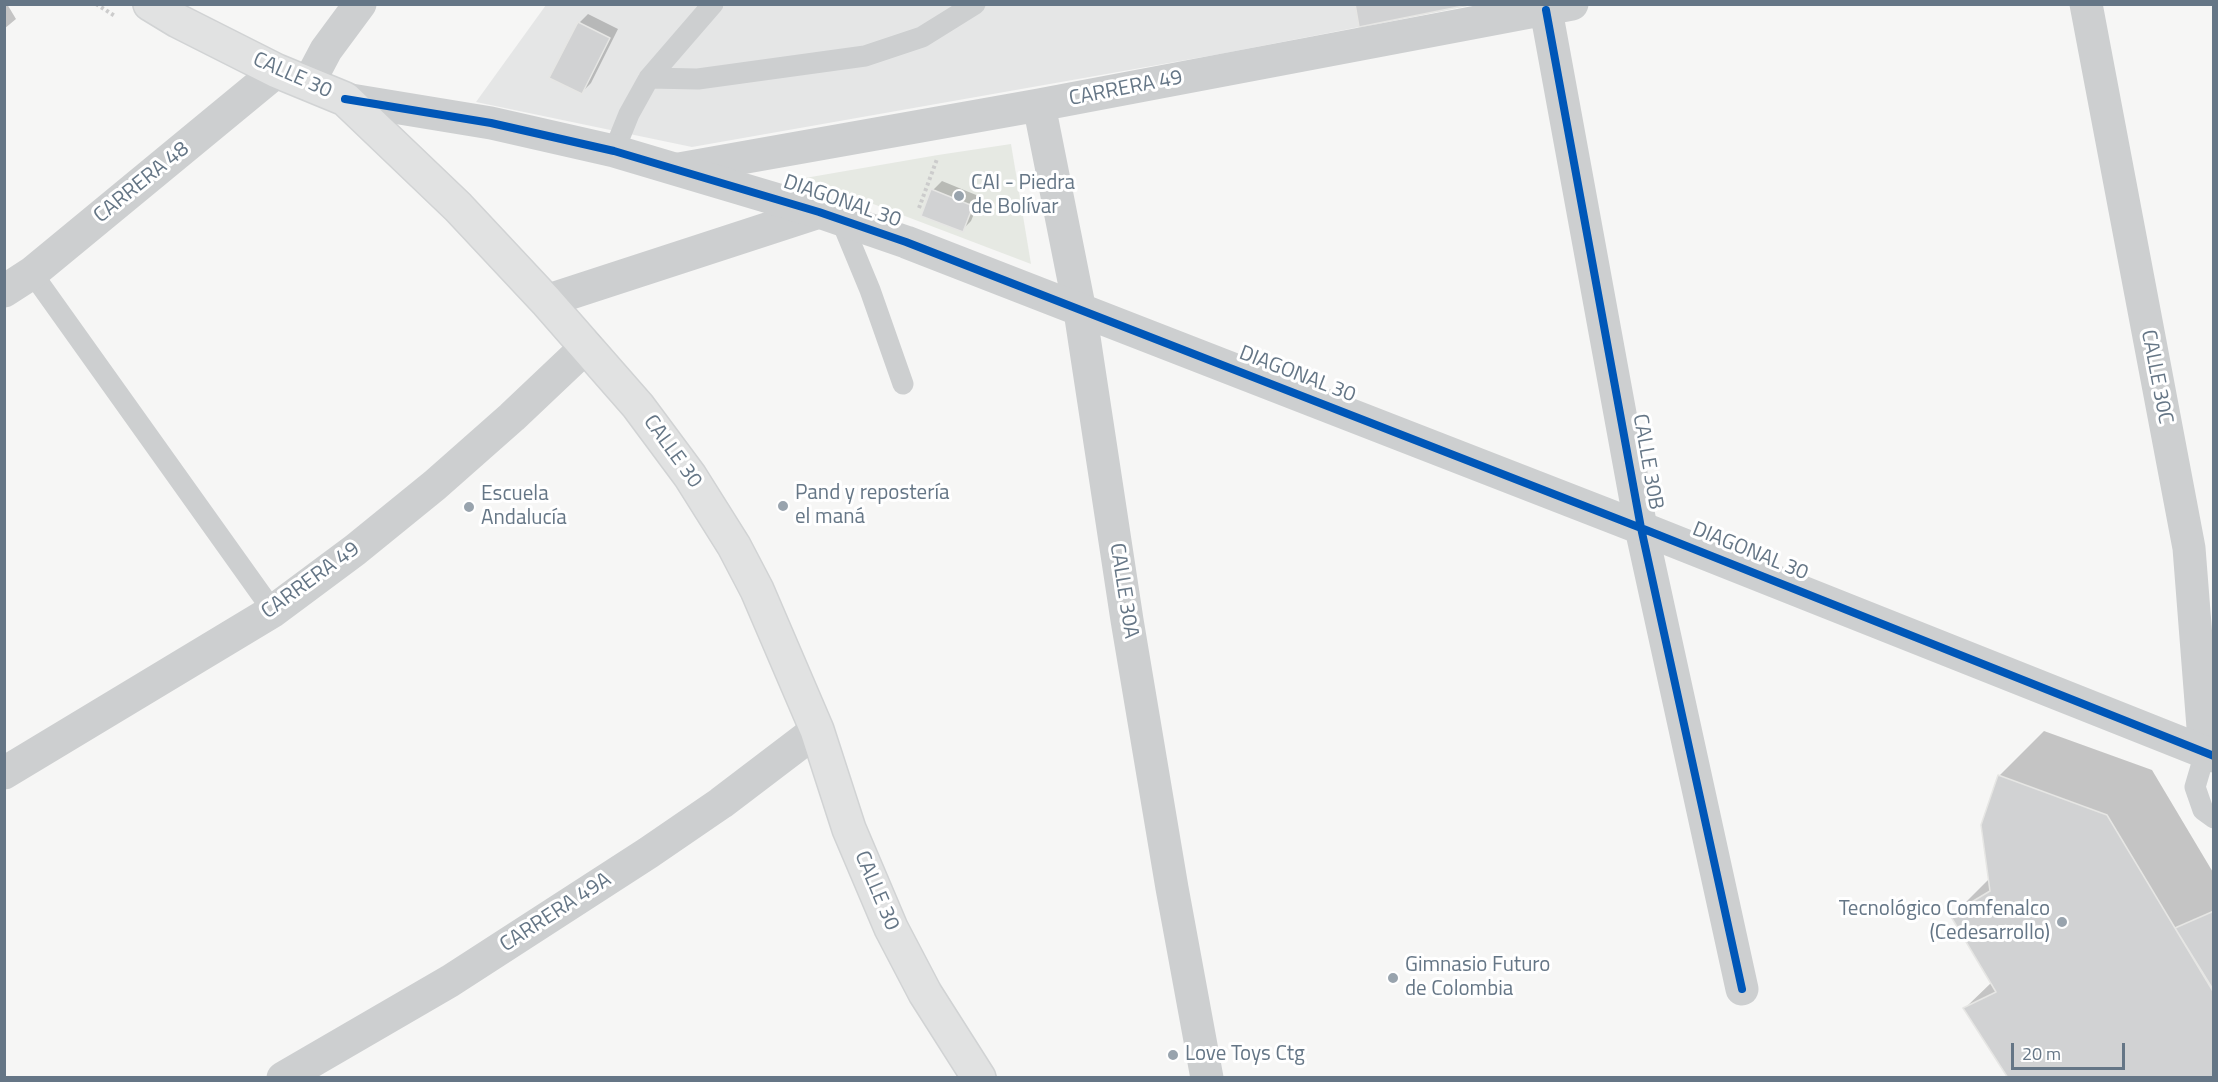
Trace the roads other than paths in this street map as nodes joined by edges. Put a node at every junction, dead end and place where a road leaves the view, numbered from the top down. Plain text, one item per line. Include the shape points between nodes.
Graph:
1 (360, 4) edge
2 (713, 4) edge
3 (975, 4) edge
4 (2086, 4) edge
5 (1554, 6) edge
6 (137, 13) edge
7 (277, 71) junction
8 (649, 78) junction
9 (308, 84) junction
10 (345, 99) junction
11 (1039, 105) junction
12 (614, 151) junction
13 (679, 169) junction
14 (830, 216) junction
15 (32, 273) junction
16 (4, 291) edge
17 (546, 301) junction
18 (1080, 311) junction
19 (586, 346) junction
20 (903, 384) dead end
21 (1641, 528) junction
22 (2201, 545) edge
23 (273, 611) junction
24 (818, 730) junction
25 (2209, 755) edge
26 (4, 773) edge
27 (2214, 818) edge
28 (1742, 989) dead end
29 (283, 1077) edge
30 (977, 1077) edge
31 (1207, 1077) edge

1 - 9 street via 326,50
2 - 8 lane
3 - 8 lane via 922,37 865,56 698,79
4 - 22 street, CALLE 30C
5 - 11 street, CARRERA 49
5 - 21 street, CALLE 30B
6 - 7 main road, CALLE 30 via 178,21
7 - 9 main road, CALLE 30
7 - 15 street, CARRERA 48
8 - 12 lane
9 - 10 main road, CALLE 30
10 - 12 street, DIAGONAL 30 via 491,123
10 - 17 main road, CALLE 30 via 458,207
11 - 13 street, CARRERA 49
11 - 18 street, CALLE 30A
12 - 13 street, DIAGONAL 30
13 - 14 street, DIAGONAL 30
14 - 17 street
14 - 18 street, DIAGONAL 30
14 - 20 lane via 870,290
15 - 16 street, CARRERA 48
15 - 23 lane
17 - 19 main road, CALLE 30
18 - 21 street, DIAGONAL 30
18 - 31 street, CALLE 30A via 1139,690
19 - 23 street, CARRERA 49 via 435,485
19 - 24 main road, CALLE 30 via 638,406 690,476 734,546
21 - 25 street, DIAGONAL 30
21 - 28 street, CALLE 30B
22 - 25 street, CALLE 30C
23 - 26 street, CARRERA 49
24 - 29 street, CARRERA 49A via 638,860 450,981
24 - 30 main road, CALLE 30 via 849,829 891,928 925,993
25 - 27 lane via 2195,787 2203,810

